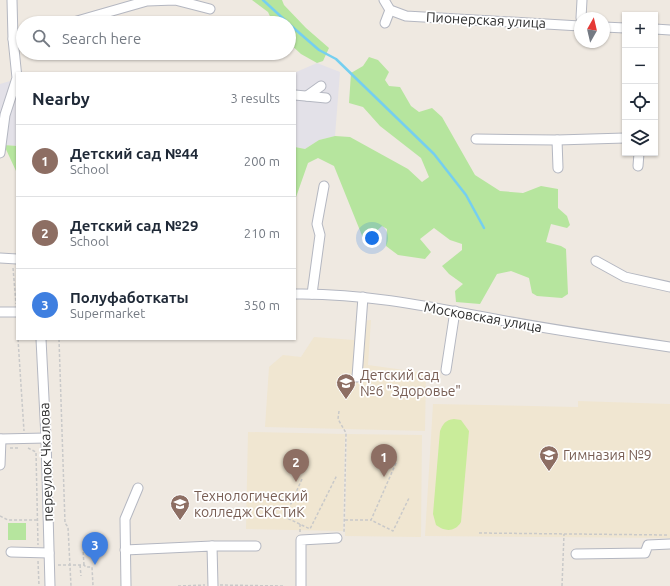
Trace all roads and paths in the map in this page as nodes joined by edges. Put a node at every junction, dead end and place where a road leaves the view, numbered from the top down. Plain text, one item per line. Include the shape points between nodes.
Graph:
1 (12, 0) edge
2 (384, 0) edge
3 (582, 0) edge
4 (210, 9) dead end
5 (391, 11) junction
6 (581, 12) edge
7 (95, 16) edge
8 (385, 23) dead end
9 (574, 26) edge
10 (610, 27) edge
11 (622, 28) edge
12 (658, 29) edge
13 (670, 30) edge
14 (16, 39) edge
15 (13, 40) junction
16 (16, 72) edge
17 (16, 85) edge
18 (321, 86) dead end
19 (296, 95) edge
20 (307, 96) junction
21 (326, 98) dead end
22 (13, 105) edge
23 (3, 115) edge
24 (622, 138) edge
25 (476, 139) dead end
26 (558, 140) junction
27 (0, 154) edge
28 (639, 156) edge
29 (638, 166) dead end
30 (558, 168) dead end
31 (324, 186) dead end
32 (0, 258) edge
33 (596, 261) dead end
34 (15, 263) edge
35 (670, 287) edge
36 (16, 288) edge
37 (296, 294) edge
38 (312, 294) junction
39 (363, 297) junction
40 (455, 311) junction
41 (0, 312) edge
42 (16, 312) edge
43 (18, 340) edge
44 (42, 340) edge
45 (59, 340) edge
46 (670, 347) edge
47 (446, 370) dead end
48 (357, 377) dead end
49 (339, 411) dead end
50 (46, 438) junction
51 (24, 439) junction
52 (1, 442) edge
53 (396, 463) dead end
54 (0, 465) edge
55 (337, 474) dead end
56 (302, 479) dead end
57 (138, 488) dead end
58 (409, 498) dead end
59 (0, 516) edge
60 (37, 520) junction
61 (344, 520) junction
62 (371, 520) junction
63 (479, 533) dead end
64 (564, 534) junction
65 (341, 536) joint
66 (669, 544) edge
67 (212, 546) junction
68 (256, 546) dead end
69 (100, 550) dead end
70 (125, 550) junction
71 (11, 552) dead end
72 (38, 553) junction
73 (49, 553) junction
74 (576, 554) dead end
75 (38, 565) junction
76 (49, 565) junction
77 (70, 565) junction
78 (80, 565) junction
79 (84, 565) junction
80 (81, 576) dead end
81 (38, 586) edge
82 (50, 586) edge
83 (71, 586) edge
84 (93, 586) edge
85 (126, 586) edge
86 (178, 586) edge
87 (213, 586) edge
88 (284, 586) edge
89 (301, 586) edge
90 (562, 586) edge

1 - 15 street
2 - 5 street
3 - 6 street
4 - 7 street via 175,0 148,1
5 - 8 street
5 - 9 street, Пионерская улица via 417,17
10 - 11 street
12 - 13 street
14 - 15 street
15 - 16 street
17 - 22 street
18 - 20 street
19 - 20 street
20 - 21 street
22 - 23 street
23 - 27 street
24 - 26 street
25 - 26 street
26 - 30 street
28 - 29 street
31 - 38 street via 317,224 320,235
32 - 34 street
33 - 35 street via 625,278
34 - 36 path
37 - 38 street, Московская улица
38 - 39 street, Московская улица
39 - 40 street, Московская улица
39 - 48 street
40 - 46 street, Московская улица via 571,333
40 - 47 street
41 - 42 street
43 - 51 path
44 - 50 street, переулок Чкалова
45 - 77 path via 65,523 68,527
49 - 61 path via 338,419 346,433
50 - 51 street
50 - 73 street, переулок Чкалова
51 - 52 street
52 - 54 street
52 - 60 path via 36,452
53 - 62 path
55 - 56 path via 310,529 285,517
57 - 70 street via 125,520
58 - 62 path via 393,531
59 - 60 path via 8,520
60 - 72 path
61 - 62 path
61 - 65 path
63 - 64 path
64 - 66 path via 668,535
64 - 90 path
65 - 89 street via 301,540
66 - 74 street via 648,545 644,553
67 - 68 street
67 - 70 street
67 - 87 street
69 - 79 path via 83,550
70 - 85 street
71 - 72 street
72 - 73 street
72 - 75 path
73 - 76 street, переулок Чкалова
75 - 76 path
75 - 81 path
76 - 77 path
76 - 82 street, переулок Чкалова
77 - 78 path
77 - 83 path
78 - 79 path
78 - 80 path
79 - 84 path via 92,567
86 - 87 path
87 - 88 path

